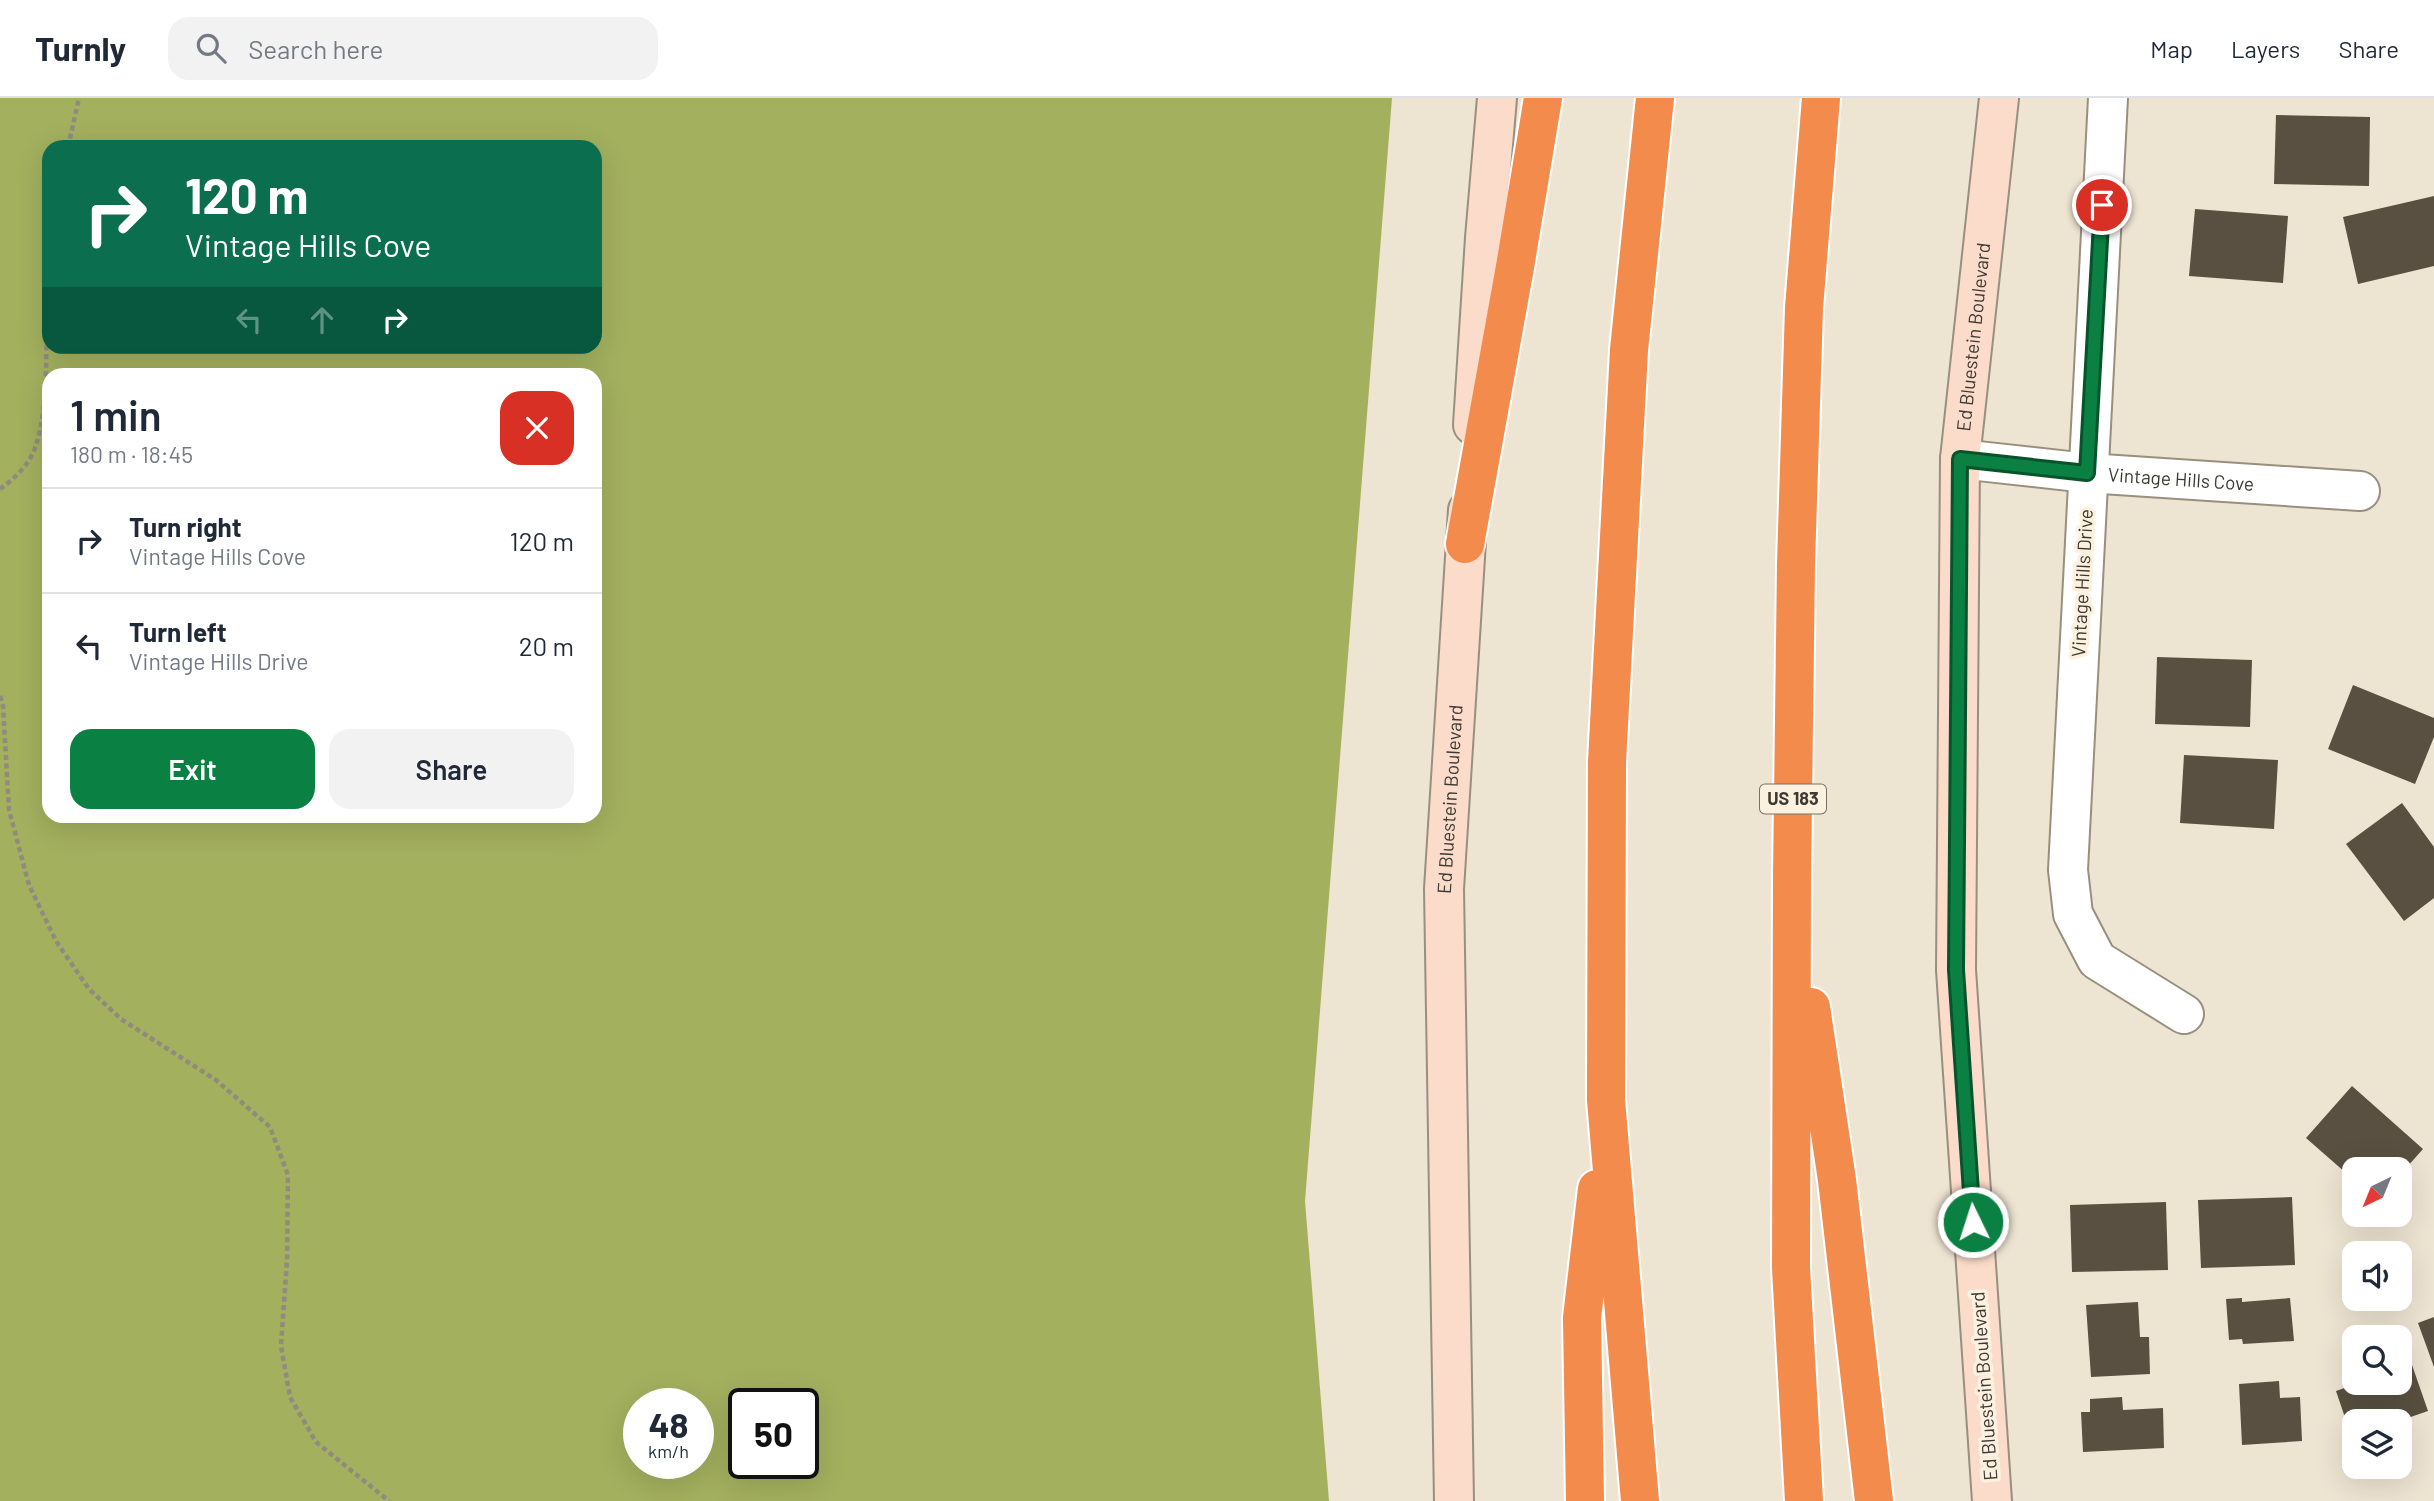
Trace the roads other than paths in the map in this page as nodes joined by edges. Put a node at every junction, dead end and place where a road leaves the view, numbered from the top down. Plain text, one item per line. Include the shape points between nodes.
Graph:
1 (1497, 98) edge
2 (1543, 98) edge
3 (1655, 98) edge
4 (1821, 98) edge
5 (1999, 98) edge
6 (2108, 98) edge
7 (1960, 459) junction
8 (2087, 473) junction
9 (2360, 491) dead end
10 (1465, 544) junction
11 (1792, 878) junction
12 (2184, 1014) dead end
13 (1606, 1100) junction
14 (1454, 1501) edge
15 (1585, 1501) edge
16 (1640, 1501) edge
17 (1804, 1501) edge
18 (1874, 1501) edge
19 (1992, 1501) edge

1 - 10 main road, Ed Bluestein Boulevard
2 - 10 highway
3 - 13 highway via 1629,350 1607,762
4 - 11 highway, US 183 via 1804,308
5 - 7 main road, Ed Bluestein Boulevard
6 - 8 street, Vintage Hills Drive
7 - 8 street, Vintage Hills Cove
7 - 19 main road, Ed Bluestein Boulevard via 1956,970
8 - 9 street, Vintage Hills Cove
8 - 12 street, Vintage Hills Drive via 2068,870 2073,914 2097,960
10 - 14 main road, Ed Bluestein Boulevard via 1444,889
11 - 17 highway, US 183 via 1791,1268
11 - 18 highway via 1837,1180
13 - 15 highway via 1583,1318
13 - 16 highway

